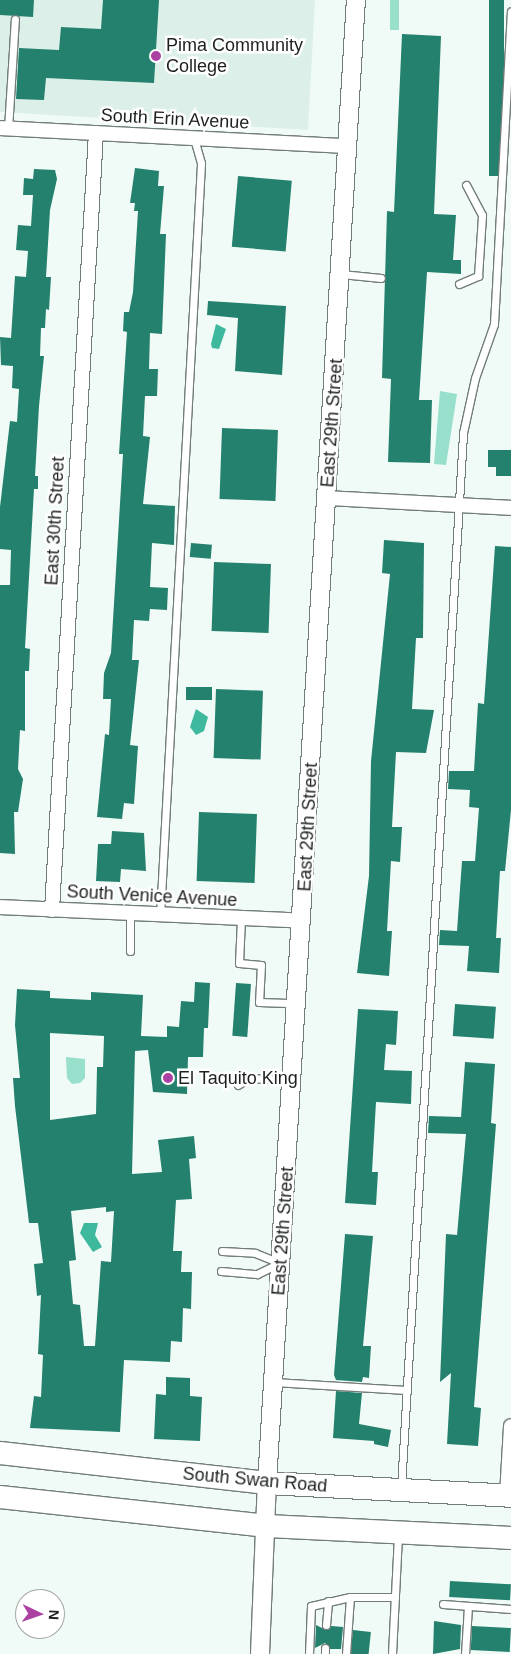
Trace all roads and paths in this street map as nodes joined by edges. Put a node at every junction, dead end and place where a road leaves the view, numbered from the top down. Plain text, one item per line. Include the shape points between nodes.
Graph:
1 (356, 0) edge
2 (511, 11) edge
3 (15, 19) dead end
4 (4, 129) edge
5 (96, 133) junction
6 (194, 138) junction
7 (349, 146) junction
8 (466, 185) dead end
9 (341, 274) junction
10 (381, 278) dead end
11 (459, 284) dead end
12 (327, 498) junction
13 (458, 505) junction
14 (511, 508) edge
15 (0, 907) edge
16 (52, 910) junction
17 (130, 916) junction
18 (160, 917) junction
19 (241, 919) junction
20 (303, 921) junction
21 (130, 951) dead end
22 (297, 1003) junction
23 (293, 1080) junction
24 (238, 1085) dead end
25 (222, 1251) dead end
26 (280, 1263) junction
27 (221, 1271) dead end
28 (273, 1382) junction
29 (407, 1390) junction
30 (511, 1426) edge
31 (0, 1453) edge
32 (267, 1483) junction
33 (401, 1490) junction
34 (509, 1496) edge
35 (0, 1497) edge
36 (267, 1526) junction
37 (398, 1532) junction
38 (511, 1538) edge
39 (350, 1597) junction
40 (395, 1597) junction
41 (328, 1601) junction
42 (443, 1604) dead end
43 (468, 1606) junction
44 (511, 1609) edge
45 (326, 1626) dead end
46 (260, 1654) edge
47 (309, 1654) edge
48 (346, 1654) edge
49 (392, 1654) edge
50 (465, 1654) edge

1 - 7 street, East 29th Street
2 - 13 lane via 494,324 475,378 463,433
3 - 4 lane
4 - 5 street, South Erin Avenue
5 - 6 street, South Erin Avenue
5 - 16 street, East 30th Street
6 - 7 street, South Erin Avenue
6 - 18 lane via 201,163
7 - 9 street, East 29th Street
8 - 11 lane via 482,215 478,276
9 - 10 lane
9 - 12 street, East 29th Street
12 - 13 street
12 - 20 street, East 29th Street
13 - 14 street
13 - 29 lane
15 - 16 street, South Venice Avenue
16 - 17 street, South Venice Avenue
17 - 18 street, South Venice Avenue
17 - 21 lane
18 - 19 street, South Venice Avenue
19 - 20 street, South Venice Avenue
19 - 22 lane via 238,963 261,965 259,1002
20 - 22 street, East 29th Street
22 - 23 street, East 29th Street
23 - 24 lane via 248,1078
23 - 26 street, East 29th Street
25 - 26 lane via 255,1254
26 - 27 lane via 256,1274
26 - 28 street, East 29th Street
28 - 29 lane
28 - 32 street, East 29th Street
29 - 33 lane
30 - 34 street
31 - 32 main road, South Swan Road
32 - 33 main road, South Swan Road
32 - 36 street, East 29th Street
33 - 34 main road, South Swan Road
35 - 36 main road
36 - 37 main road
36 - 46 street, East 29th Street
37 - 38 main road
37 - 40 lane
39 - 40 lane
39 - 41 lane
39 - 48 lane
40 - 49 lane
41 - 45 lane
41 - 47 lane via 311,1606
42 - 43 lane
43 - 44 lane
43 - 50 lane

